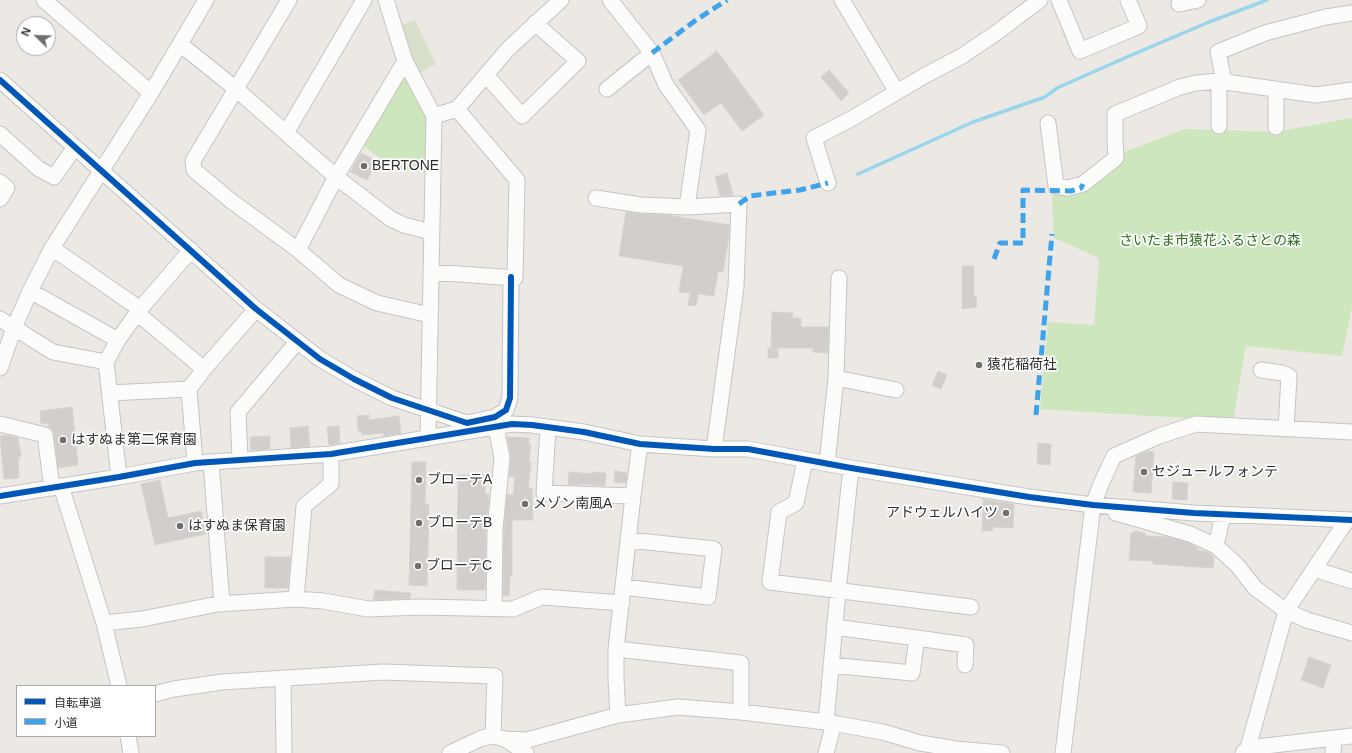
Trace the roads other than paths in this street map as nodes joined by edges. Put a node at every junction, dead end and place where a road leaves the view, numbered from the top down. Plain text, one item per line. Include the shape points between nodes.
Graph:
1 (44, 0) edge
2 (206, 0) edge
3 (289, 0) edge
4 (364, 0) edge
5 (386, 0) edge
6 (561, 0) edge
7 (610, 0) edge
8 (842, 0) edge
9 (1059, 0) edge
10 (1128, 0) edge
11 (1198, 0) edge
12 (1034, 2) edge
13 (1179, 4) dead end
14 (1352, 12) edge
15 (535, 24) junction
16 (180, 44) junction
17 (652, 53) junction
18 (405, 61) junction
19 (486, 75) junction
20 (0, 80) edge
21 (1221, 81) junction
22 (236, 89) junction
23 (608, 89) dead end
24 (1276, 90) junction
25 (1352, 90) edge
26 (897, 92) junction
27 (151, 93) junction
28 (457, 109) junction
29 (434, 116) junction
30 (1048, 123) dead end
31 (1219, 126) dead end
32 (1276, 128) dead end
33 (286, 133) junction
34 (0, 134) edge
35 (75, 147) junction
36 (101, 171) junction
37 (336, 177) junction
38 (0, 182) edge
39 (828, 183) dead end
40 (596, 198) dead end
41 (0, 199) edge
42 (687, 207) junction
43 (432, 232) junction
44 (52, 248) junction
45 (191, 250) junction
46 (298, 250) junction
47 (430, 272) junction
48 (511, 277) junction
49 (839, 278) dead end
50 (30, 291) junction
51 (256, 309) junction
52 (139, 311) junction
53 (430, 315) junction
54 (0, 319) edge
55 (14, 328) junction
56 (118, 340) junction
57 (297, 342) junction
58 (106, 362) junction
59 (0, 368) edge
60 (204, 369) junction
61 (1261, 370) dead end
62 (836, 378) junction
63 (189, 390) junction
64 (896, 390) dead end
65 (110, 393) junction
66 (428, 410) junction
67 (0, 424) edge
68 (496, 427) junction
69 (548, 427) junction
70 (1286, 429) junction
71 (1352, 432) edge
72 (428, 438) junction
73 (640, 444) junction
74 (714, 448) junction
75 (331, 454) junction
76 (240, 459) junction
77 (804, 460) junction
78 (195, 462) junction
79 (212, 462) junction
80 (827, 464) junction
81 (851, 468) junction
82 (119, 477) junction
83 (56, 487) junction
84 (0, 496) edge
85 (633, 496) junction
86 (1093, 505) junction
87 (1223, 514) junction
88 (1349, 520) edge
89 (629, 540) junction
90 (1216, 546) junction
91 (1314, 569) junction
92 (1352, 581) edge
93 (623, 587) junction
94 (838, 591) junction
95 (296, 599) junction
96 (622, 603) junction
97 (222, 604) junction
98 (970, 607) dead end
99 (494, 608) junction
100 (1286, 611) junction
101 (104, 623) junction
102 (834, 627) junction
103 (1352, 633) edge
104 (917, 638) junction
105 (616, 649) junction
106 (831, 665) junction
107 (965, 665) dead end
108 (283, 678) junction
109 (119, 685) edge
110 (156, 694) edge
111 (741, 712) junction
112 (618, 715) junction
113 (830, 723) junction
114 (1352, 736) edge
115 (128, 737) edge
116 (499, 737) junction
117 (1334, 738) junction
118 (1304, 747) edge
119 (1245, 751) edge
120 (131, 753) edge
121 (284, 753) edge
122 (450, 753) edge
123 (526, 753) edge
124 (826, 753) edge
125 (1002, 753) edge
126 (1063, 753) edge
127 (1332, 753) edge

1 - 27 street
2 - 16 street
3 - 22 street
4 - 33 street
5 - 18 street
6 - 15 street
7 - 17 street
8 - 26 street
9 - 10 street via 1080,51 1139,26
11 - 13 street
12 - 26 street via 962,56
14 - 21 street via 1265,33 1218,52
15 - 19 street via 508,49
15 - 19 street via 578,61 522,116
16 - 22 street
16 - 27 street
17 - 23 street
17 - 42 street via 666,85 698,130
18 - 29 street
18 - 37 street
19 - 28 street
20 - 35 street
21 - 24 street
21 - 30 street via 1196,82 1115,114 1116,158 1083,184 1068,188 1056,186
21 - 31 street
22 - 33 street
22 - 46 street via 192,161 194,170
24 - 25 street via 1316,95
24 - 32 street
26 - 39 street via 814,138
27 - 36 street
28 - 29 street
28 - 48 street via 517,180 515,278
29 - 43 street
33 - 37 street
34 - 35 street via 39,169 54,177
35 - 36 street
36 - 44 street
36 - 45 street
37 - 43 street via 391,219
37 - 46 street
38 - 41 street via 7,188
40 - 42 street via 641,205
42 - 74 street via 739,204 736,287
43 - 47 street
44 - 50 street
44 - 52 street
45 - 51 street
45 - 52 street
46 - 53 street via 346,288 377,303
47 - 48 street
47 - 53 street
48 - 66 street via 510,398 506,410 495,417 467,423
49 - 62 street
50 - 55 street
50 - 56 street
51 - 57 street
51 - 60 street
52 - 56 street
52 - 60 street
53 - 66 street
54 - 55 street
55 - 58 street via 53,352
55 - 59 street
56 - 58 street
57 - 66 street via 354,379 392,398
57 - 76 street via 238,412
58 - 65 street
60 - 63 street
61 - 70 street via 1289,376
62 - 64 street
62 - 80 street
63 - 65 street
63 - 78 street
65 - 82 street
66 - 72 street
67 - 83 street via 45,435
68 - 69 street via 512,424
68 - 72 street
68 - 99 street via 502,458 495,529
69 - 73 street
69 - 85 street via 544,493
70 - 71 street
70 - 86 street via 1196,424 1152,439 1114,456
72 - 75 street
73 - 74 street
73 - 85 street
74 - 77 street via 748,449
75 - 76 street
75 - 95 street via 331,484 304,506
76 - 79 street
77 - 80 street
77 - 94 street via 796,503 779,512 770,582
78 - 79 street
78 - 82 street
79 - 97 street
80 - 81 street
81 - 86 street
81 - 94 street
82 - 83 street
83 - 84 street
83 - 101 street
85 - 89 street
86 - 87 street
86 - 90 street via 1190,534
86 - 126 street
87 - 88 street
87 - 90 street
88 - 91 street
89 - 93 street
89 - 93 street via 714,549 708,597
90 - 100 street via 1237,565 1255,588
91 - 92 street
91 - 100 street
93 - 96 street
94 - 98 street
94 - 102 street
95 - 97 street
95 - 99 street via 368,609 420,606
96 - 99 street via 542,597 513,609
96 - 105 street
97 - 101 street via 142,619
100 - 103 street
100 - 119 street
101 - 109 street
102 - 104 street
102 - 106 street
104 - 106 street via 912,673
104 - 107 street via 966,645
105 - 111 street via 741,663
105 - 112 street
106 - 113 street
108 - 110 street via 222,682
108 - 116 street via 383,672 495,676
108 - 121 street
111 - 112 street via 678,707
111 - 113 street
112 - 116 street via 527,740
113 - 124 street
113 - 125 street via 883,732 920,743
114 - 117 street
115 - 120 street
116 - 122 street via 482,738
116 - 123 street
117 - 118 street
117 - 127 street
118 - 119 street

